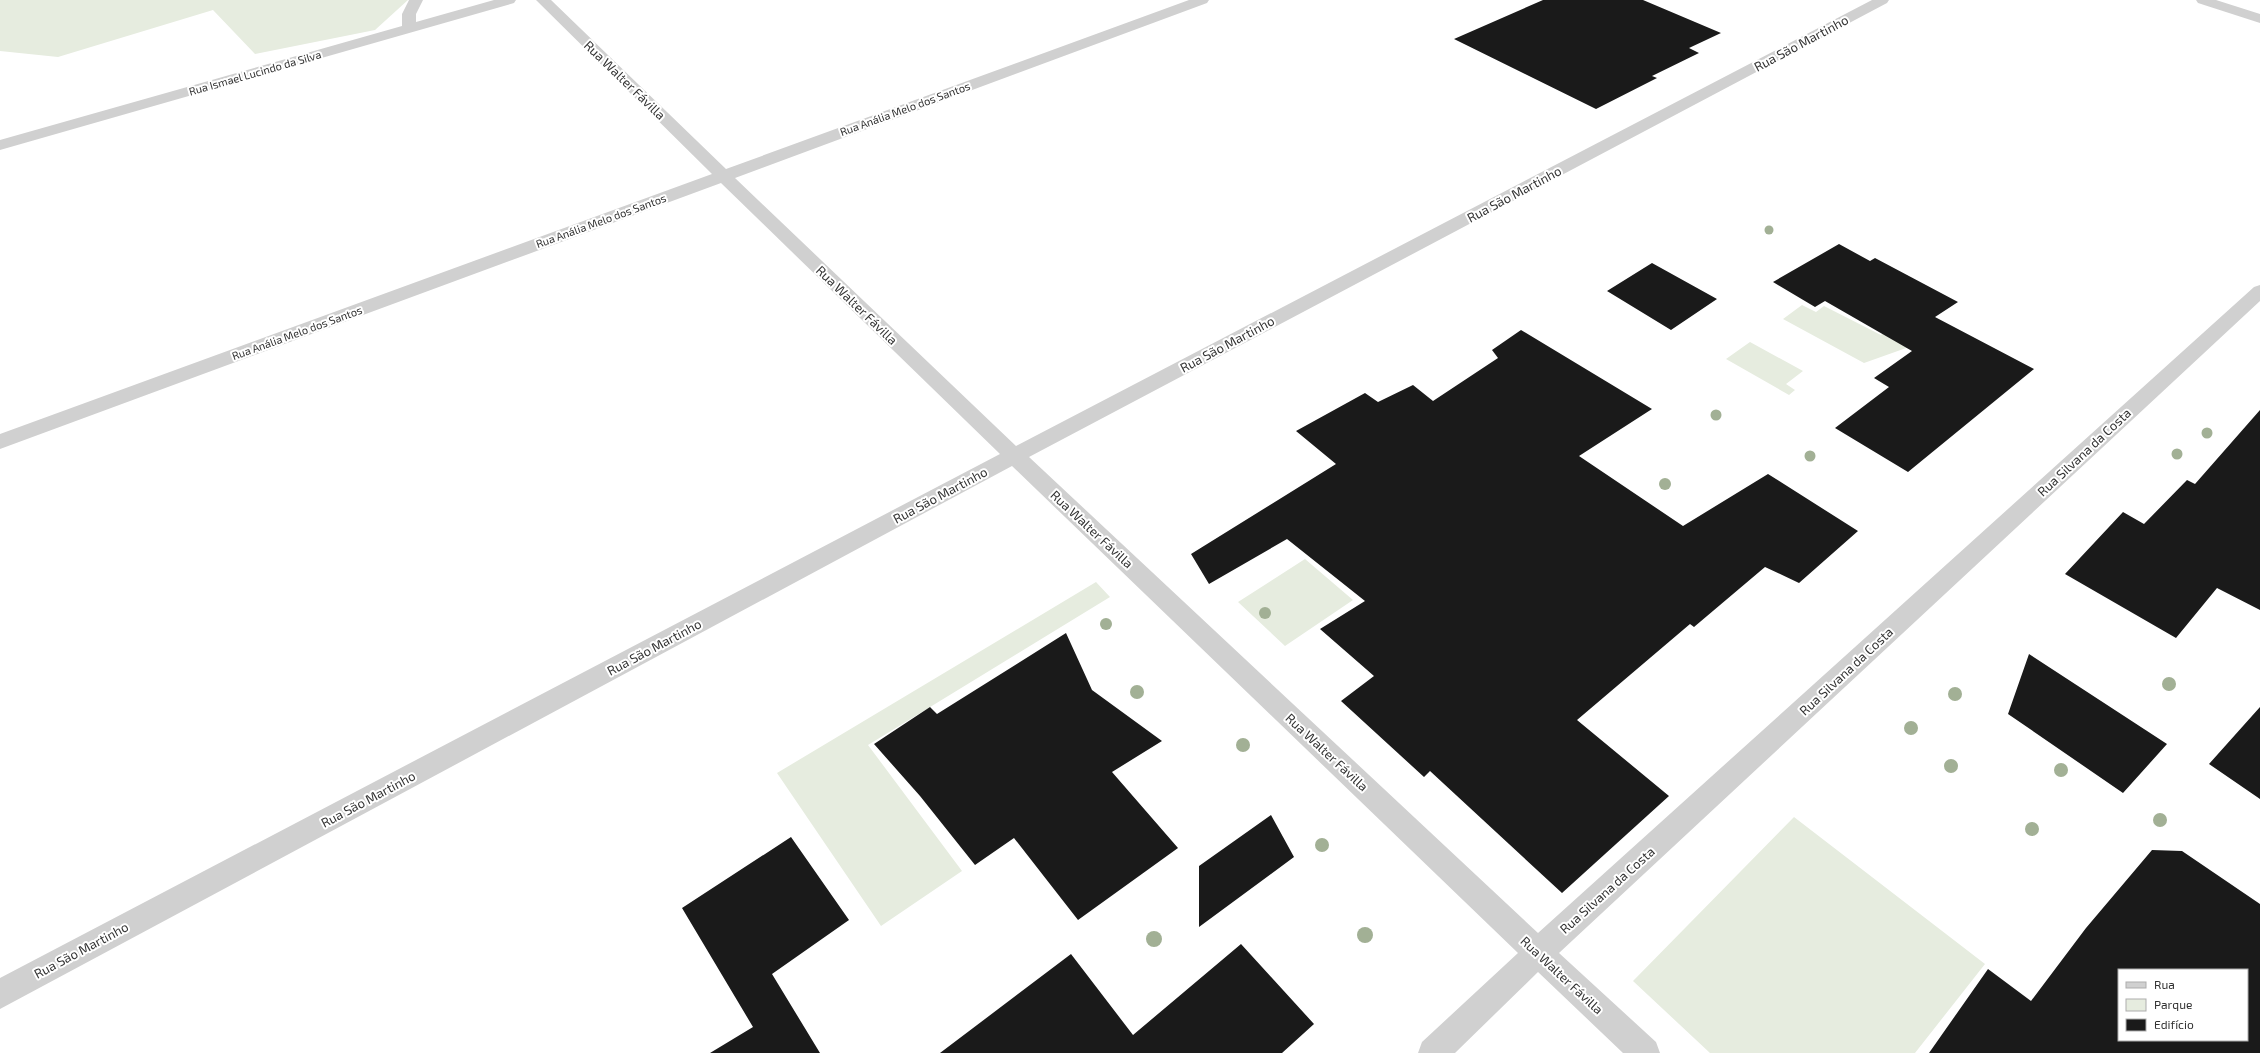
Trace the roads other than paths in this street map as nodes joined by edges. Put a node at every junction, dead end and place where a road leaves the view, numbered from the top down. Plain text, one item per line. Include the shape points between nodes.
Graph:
1 (416, 0) edge
2 (509, 0) edge
3 (543, 0) edge
4 (1202, 0) edge
5 (1882, 0) edge
6 (2203, 0) edge
7 (2260, 19) edge
8 (409, 29) junction
9 (0, 145) edge
10 (723, 176) junction
11 (2260, 292) edge
12 (0, 442) edge
13 (1014, 456) junction
14 (1538, 953) junction
15 (0, 994) edge
16 (1433, 1053) edge
17 (1645, 1053) edge

1 - 8 street via 409,14
2 - 8 street, Rua Ismael Lucindo da Silva
3 - 10 street, Rua Walter Fávilla
4 - 10 street, Rua Anália Melo dos Santos
5 - 13 street, Rua São Martinho
6 - 7 street
8 - 9 street, Rua Ismael Lucindo da Silva
10 - 12 street, Rua Anália Melo dos Santos
10 - 13 street, Rua Walter Fávilla
11 - 14 street, Rua Silvana da Costa
13 - 14 street, Rua Walter Fávilla
13 - 15 street, Rua São Martinho
14 - 16 street, Rua Silvana da Costa
14 - 17 street, Rua Walter Fávilla

